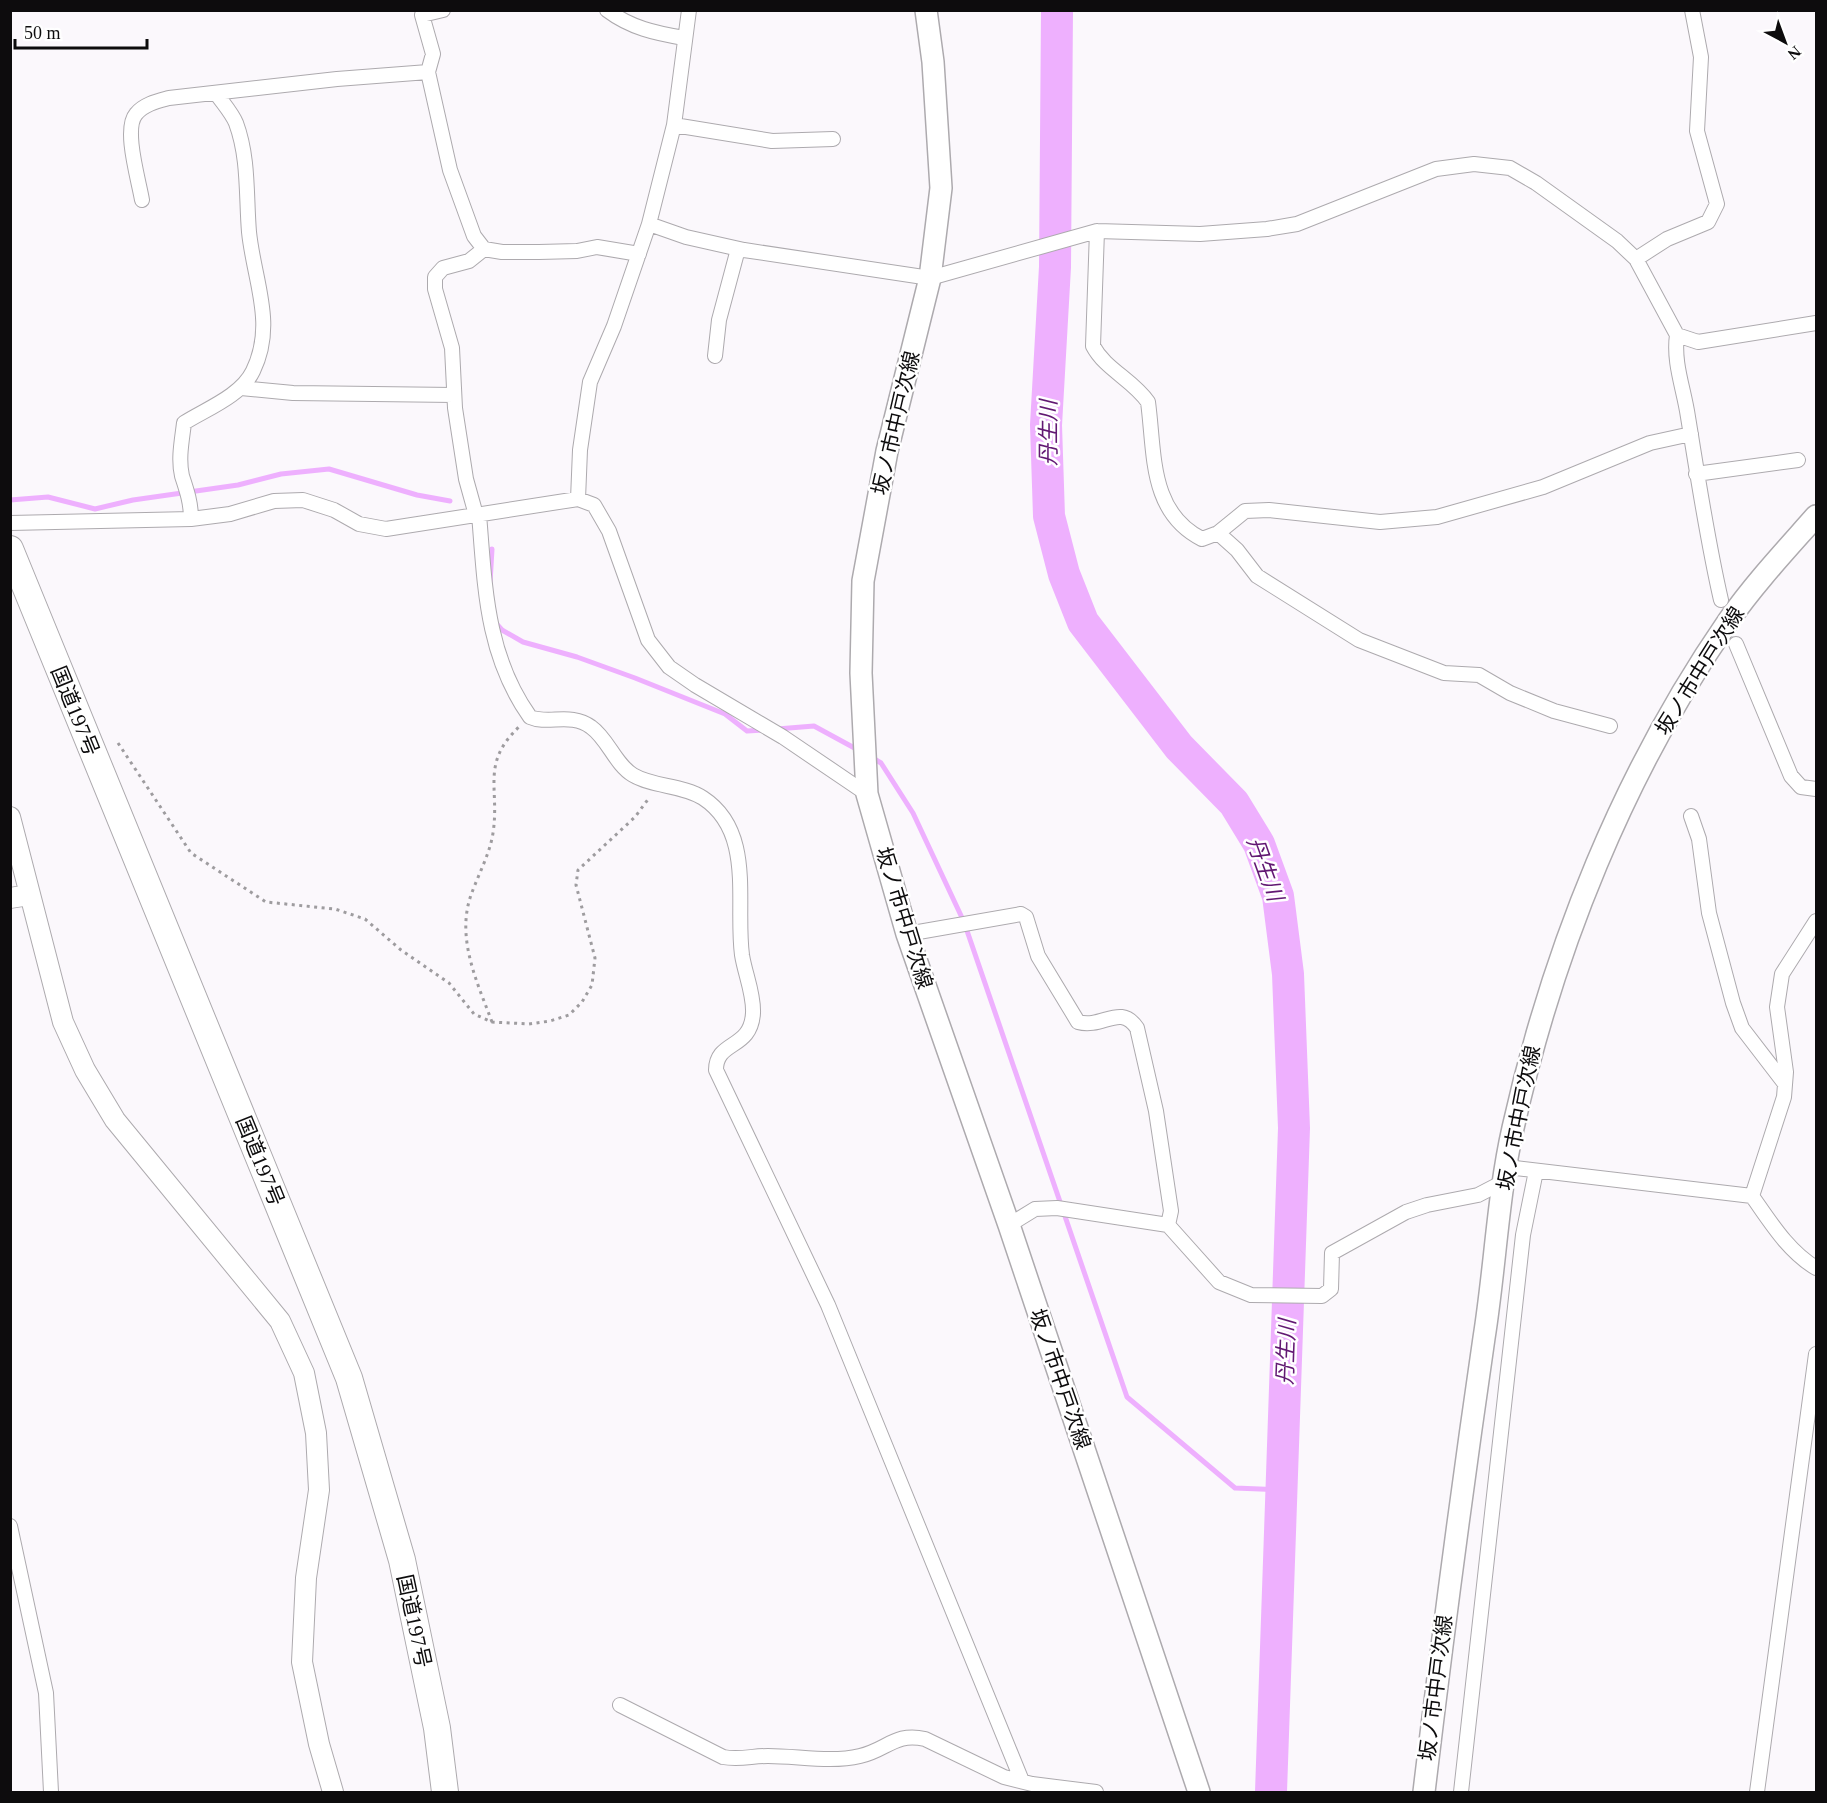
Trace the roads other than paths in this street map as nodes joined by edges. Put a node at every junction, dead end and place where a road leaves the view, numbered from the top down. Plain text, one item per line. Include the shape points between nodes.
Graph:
1 (442, 10) edge
2 (607, 10) edge
3 (689, 10) edge
4 (926, 10) edge
5 (1692, 10) edge
6 (684, 38) junction
7 (428, 72) junction
8 (216, 93) junction
9 (674, 125) junction
10 (833, 139) dead end
11 (142, 200) dead end
12 (649, 224) junction
13 (1094, 232) junction
14 (484, 249) junction
15 (738, 249) junction
16 (639, 254) junction
17 (1636, 259) junction
18 (930, 278) junction
19 (1816, 323) edge
20 (1677, 335) junction
21 (715, 356) dead end
22 (241, 388) junction
23 (454, 395) junction
24 (1691, 434) junction
25 (1798, 460) dead end
26 (1696, 474) junction
27 (578, 499) junction
28 (477, 514) junction
29 (191, 515) junction
30 (1816, 516) edge
31 (10, 523) edge
32 (1218, 533) junction
33 (10, 549) edge
34 (1721, 600) dead end
35 (1736, 644) dead end
36 (1610, 726) dead end
37 (1816, 789) edge
38 (867, 794) junction
39 (1690, 816) dead end
40 (10, 818) edge
41 (20, 897) edge
42 (1816, 921) edge
43 (907, 934) junction
44 (1785, 1084) junction
45 (1536, 1171) junction
46 (1506, 1174) junction
47 (1752, 1196) junction
48 (1009, 1225) junction
49 (1168, 1226) junction
50 (1816, 1268) edge
51 (1816, 1354) edge
52 (10, 1526) edge
53 (620, 1705) dead end
54 (1022, 1781) junction
55 (51, 1792) edge
56 (333, 1792) edge
57 (445, 1792) edge
58 (1096, 1792) edge
59 (1199, 1792) edge
60 (1424, 1792) edge
61 (1461, 1792) edge
62 (1757, 1792) edge

1 - 7 street via 422,15 433,54
2 - 6 street via 624,23
3 - 6 street
4 - 18 main road, 坂ノ市中戸次線 via 941,188
5 - 17 street via 1701,57 1697,131 1718,204 1708,222 1667,239
6 - 9 street
7 - 8 street
7 - 14 street via 450,170 474,236
8 - 11 street via 169,98 150,103 136,114 130,128
8 - 22 street via 236,123 247,171 249,234 264,305 263,347 252,374
9 - 10 street via 772,141
9 - 12 street
12 - 15 street
12 - 16 street
13 - 17 street via 1200,234 1287,226 1436,169 1474,164 1510,168 1536,183
13 - 18 street
13 - 32 street via 1093,346 1098,357 1148,402 1162,499 1172,516 1202,539
14 - 16 street via 577,251 597,247
14 - 23 street via 468,261 442,268 435,277 452,348
15 - 18 street
15 - 21 street via 719,320
16 - 27 street via 590,382 580,450
17 - 20 street
18 - 38 main road, 坂ノ市中戸次線 via 887,451 864,581 863,724
19 - 20 street via 1698,342
20 - 24 street via 1674,355
22 - 23 street
22 - 29 street via 184,423 180,457
23 - 28 street via 466,479
24 - 26 street
24 - 32 street via 1650,443 1543,487 1437,518 1380,522 1269,510 1245,512
25 - 26 street
26 - 34 street
27 - 28 street
27 - 38 street via 594,505 609,531 648,640 669,667
28 - 29 street via 386,529 358,524 303,500 274,501 230,514
28 - 54 street via 490,630 530,717 539,721 563,717 591,726 633,775 701,796 720,811 732,834 740,866 742,953 753,1011 752,1026 744,1038 716,1059 716,1070 828,1305
29 - 31 street
30 - 46 main road, 坂ノ市中戸次線 via 1730,619 1686,686 1635,779 1594,871 1541,1014 1512,1132
32 - 36 street via 1257,576 1359,640 1444,673 1479,675 1554,711
33 - 57 highway, 国道197号 via 349,1378 402,1560 437,1728
35 - 37 street via 1791,776 1801,787
38 - 43 main road, 坂ノ市中戸次線
39 - 44 street via 1699,839 1709,913 1733,1003 1742,1028
40 - 41 street
41 - 56 street via 63,1022 85,1070 115,1120 280,1321 304,1373 316,1433 319,1490 306,1578 302,1662
42 - 44 street via 1782,974 1777,1007
43 - 48 main road, 坂ノ市中戸次線
43 - 49 street via 1021,914 1026,917 1038,956 1078,1022 1088,1024 1123,1016 1131,1019 1137,1028 1156,1111 1172,1211
44 - 47 street
45 - 46 street
45 - 47 street
45 - 61 street via 1523,1234
46 - 49 street via 1478,1195 1406,1212 1332,1253 1331,1289 1322,1296 1251,1295 1220,1282
46 - 60 main road, 坂ノ市中戸次線
47 - 50 street via 1783,1239 1801,1259
48 - 49 street via 1035,1209 1057,1208
48 - 59 main road, 坂ノ市中戸次線
51 - 62 street
52 - 55 street via 46,1693
53 - 54 street via 723,1757 737,1760 766,1756 859,1756 896,1738 912,1736 1004,1777
54 - 58 street

